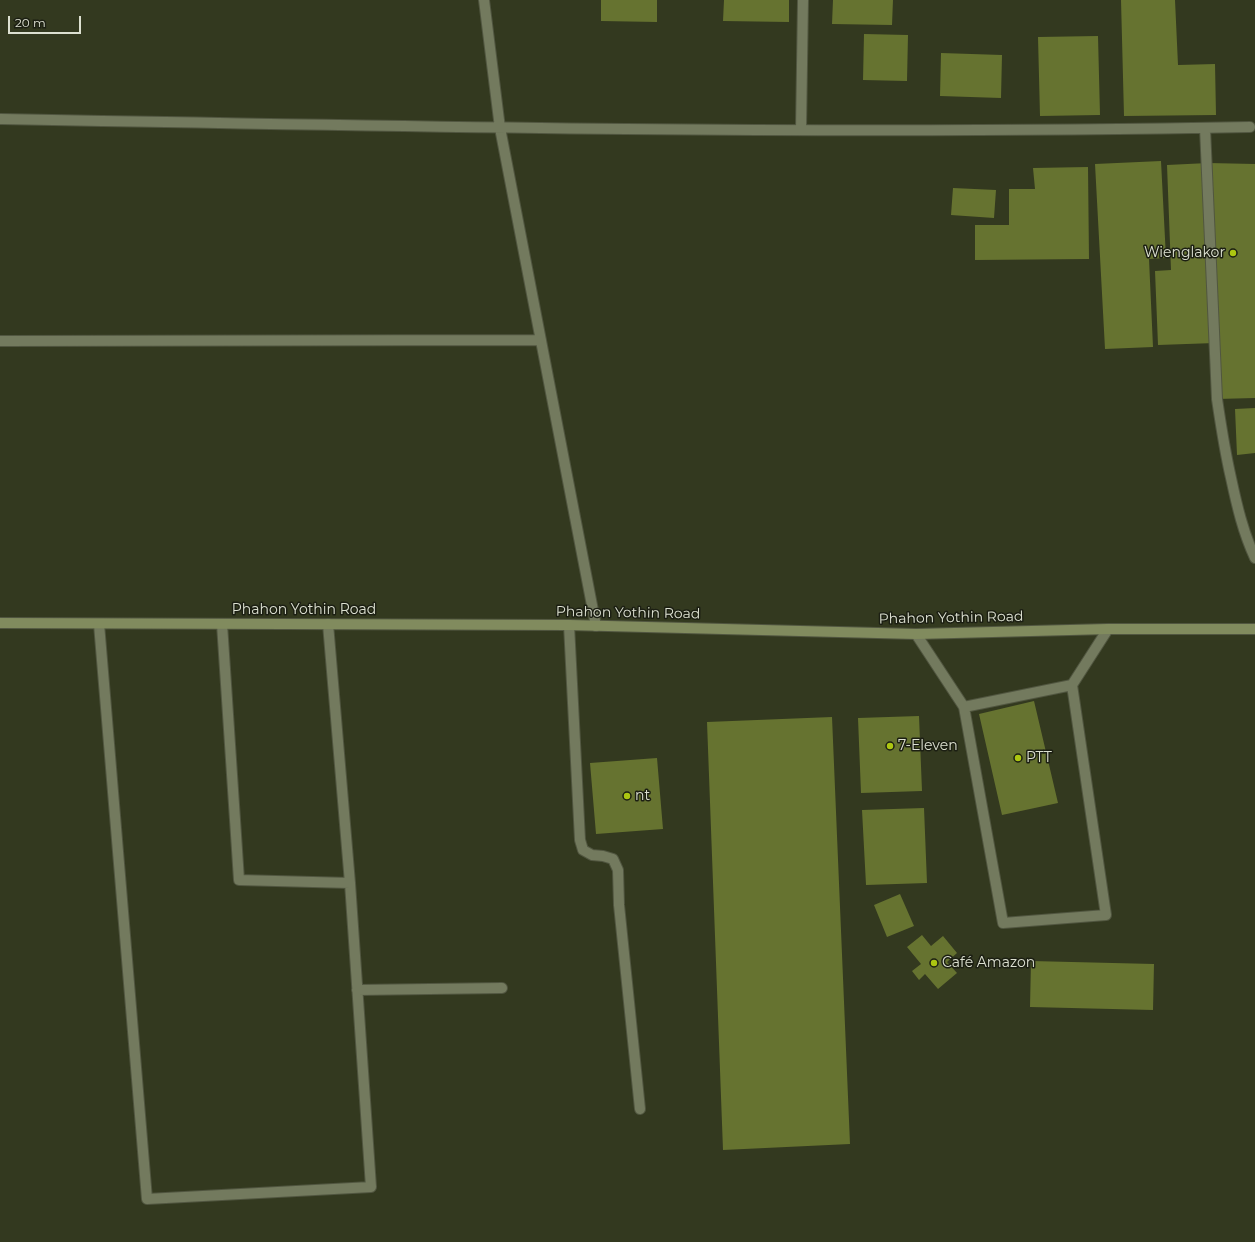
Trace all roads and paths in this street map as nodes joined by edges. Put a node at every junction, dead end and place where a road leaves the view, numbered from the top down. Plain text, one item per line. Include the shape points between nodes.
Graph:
1 (484, 0) edge
2 (803, 0) edge
3 (0, 119) edge
4 (1250, 127) dead end
5 (500, 128) junction
6 (1206, 128) junction
7 (801, 130) junction
8 (540, 340) junction
9 (0, 341) edge
10 (1255, 558) edge
11 (0, 623) edge
12 (99, 624) junction
13 (222, 624) junction
14 (328, 624) junction
15 (569, 625) junction
16 (596, 626) junction
17 (1108, 629) junction
18 (1255, 629) edge
19 (916, 634) junction
20 (1072, 685) junction
21 (964, 707) junction
22 (350, 883) junction
23 (502, 988) dead end
24 (357, 990) junction
25 (640, 1109) dead end

1 - 5 street
2 - 7 street
3 - 5 street
4 - 6 street
5 - 7 street
5 - 8 street
6 - 7 street
6 - 10 street via 1218,406 1240,518
8 - 9 street
8 - 16 street
11 - 12 main road, Phahon Yothin Road
12 - 13 main road, Phahon Yothin Road
12 - 24 street via 147,1199 371,1187
13 - 14 main road, Phahon Yothin Road
13 - 22 street via 239,880
14 - 15 main road, Phahon Yothin Road
14 - 22 street
15 - 16 main road, Phahon Yothin Road
15 - 25 street via 580,840 583,850 592,855 613,859 618,870 619,905
16 - 19 main road, Phahon Yothin Road
17 - 18 main road, Phahon Yothin Road
17 - 19 main road, Phahon Yothin Road
17 - 20 street
19 - 21 street
20 - 21 street
20 - 21 street via 1106,915 1002,923
22 - 24 street
23 - 24 street

